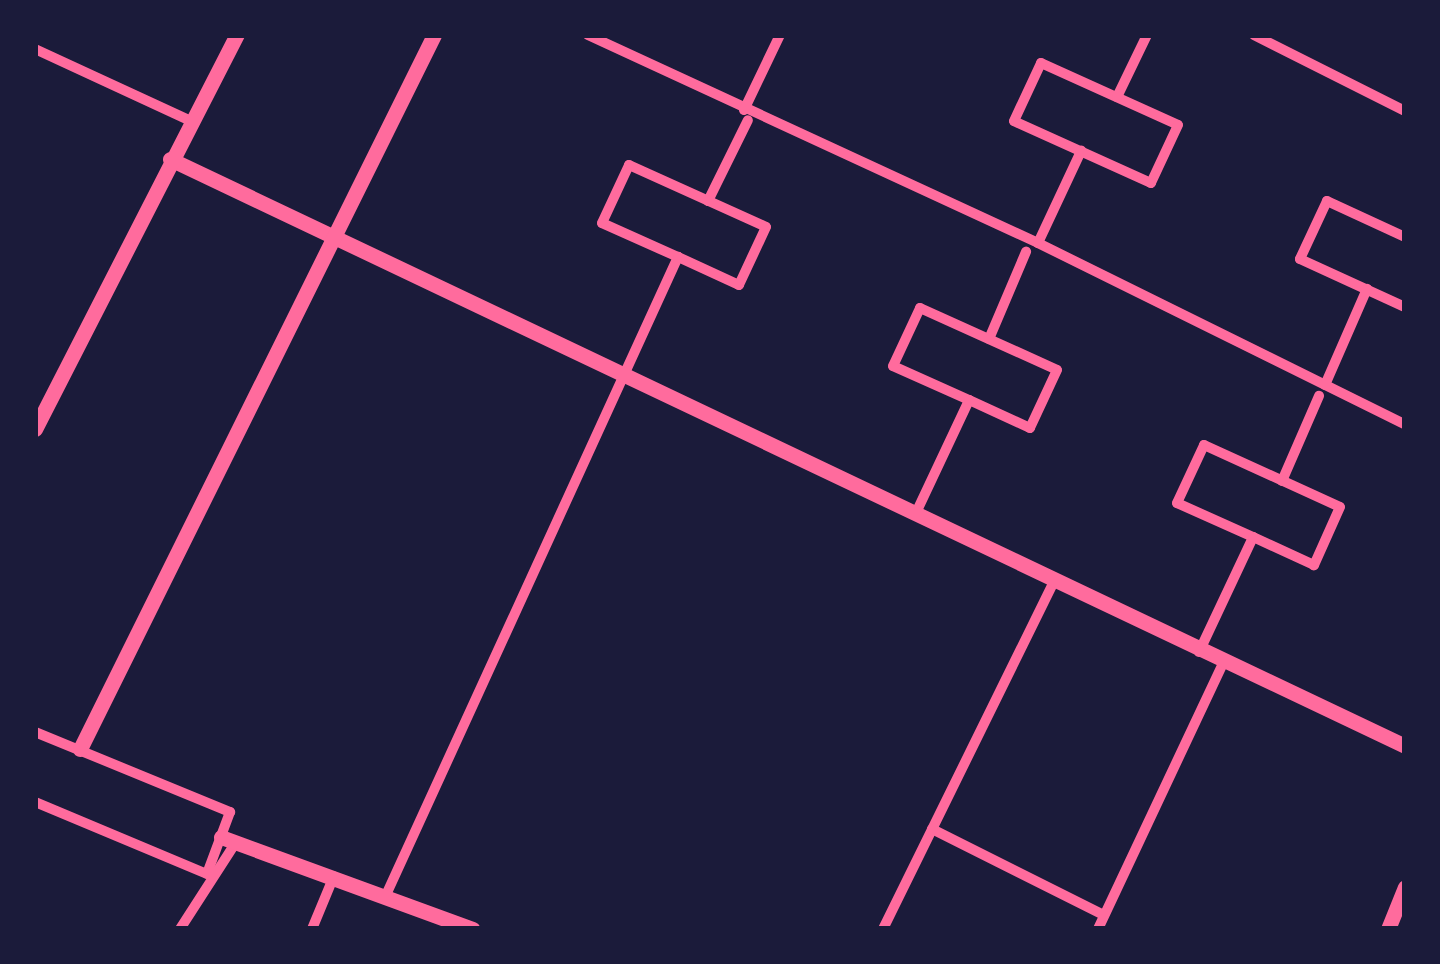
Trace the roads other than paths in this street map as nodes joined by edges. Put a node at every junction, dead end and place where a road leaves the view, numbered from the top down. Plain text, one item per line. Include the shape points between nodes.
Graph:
1 (237, 35) edge
2 (434, 35) edge
3 (588, 35) edge
4 (780, 35) edge
5 (1147, 35) edge
6 (1254, 35) edge
7 (35, 49) edge
8 (1117, 98) junction
9 (1405, 111) edge
10 (746, 115) junction
11 (190, 120) junction
12 (1081, 152) junction
13 (170, 160) junction
14 (708, 200) junction
15 (1404, 235) edge
16 (330, 236) junction
17 (1038, 242) junction
18 (1026, 252) dead end
19 (678, 257) junction
20 (1367, 290) junction
21 (1405, 307) edge
22 (989, 339) junction
23 (622, 375) junction
24 (1322, 391) junction
25 (969, 400) junction
26 (36, 423) edge
27 (1405, 424) edge
28 (1282, 481) junction
29 (915, 516) junction
30 (1253, 537) junction
31 (1054, 582) junction
32 (1198, 653) junction
33 (1222, 664) junction
34 (35, 732) edge
35 (1405, 746) edge
36 (80, 750) junction
37 (35, 802) edge
38 (930, 833) junction
39 (228, 839) junction
40 (334, 876) junction
41 (1405, 887) edge
42 (386, 896) junction
43 (1101, 922) edge
44 (180, 929) edge
45 (312, 929) edge
46 (474, 929) edge
47 (884, 929) edge
48 (1388, 929) edge

1 - 11 street
2 - 16 street
3 - 10 street
4 - 10 street
5 - 8 street
6 - 9 street
7 - 11 street
8 - 12 street via 1178,125 1151,183
8 - 12 street via 1041,63 1014,121
10 - 14 street
10 - 17 street
11 - 13 street
12 - 17 street
13 - 16 street
13 - 26 street
14 - 19 street via 766,227 739,285
14 - 19 street via 629,165 602,223
15 - 20 street via 1327,201 1300,259
16 - 23 street
16 - 36 street
17 - 24 street
18 - 22 street
19 - 23 street
20 - 21 street
20 - 24 street
22 - 25 street via 1057,370 1030,428
22 - 25 street via 920,308 894,366
23 - 29 street
23 - 42 street
24 - 27 street
24 - 28 street
25 - 29 street
28 - 30 street via 1340,507 1314,565
28 - 30 street via 1204,445 1177,503
29 - 31 street
30 - 32 street
31 - 32 street
31 - 38 street
32 - 33 street
33 - 35 street
33 - 43 street
34 - 36 street
36 - 39 street via 230,812
37 - 39 street via 207,874
38 - 43 street
38 - 47 street
39 - 40 street
39 - 44 street
40 - 42 street
40 - 45 street
41 - 48 street
42 - 46 street

